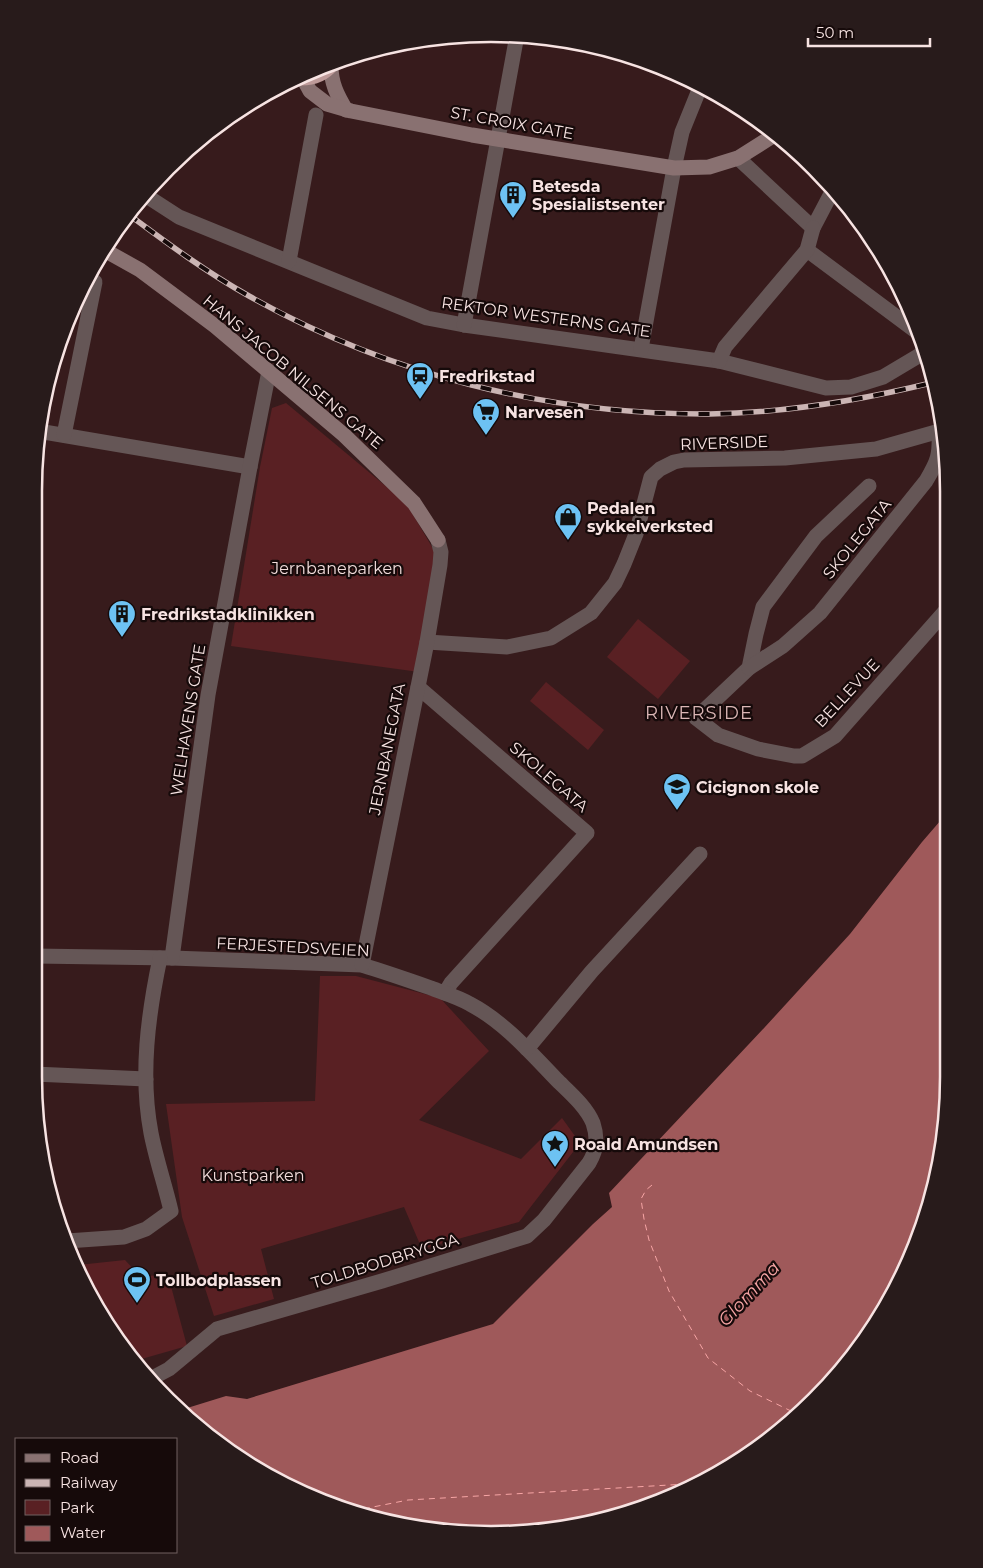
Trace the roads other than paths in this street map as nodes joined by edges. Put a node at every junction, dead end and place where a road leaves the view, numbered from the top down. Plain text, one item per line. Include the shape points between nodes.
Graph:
1 (516, 43) edge
2 (331, 73) edge
3 (305, 83) edge
4 (697, 93) edge
5 (346, 110) junction
6 (316, 115) dead end
7 (769, 138) edge
8 (498, 139) junction
9 (738, 158) junction
10 (674, 168) junction
11 (830, 196) edge
12 (151, 199) edge
13 (813, 228) junction
14 (807, 250) junction
15 (111, 254) edge
16 (289, 261) junction
17 (96, 282) dead end
18 (464, 325) junction
19 (908, 325) edge
20 (640, 349) junction
21 (919, 355) edge
22 (719, 361) junction
23 (269, 371) junction
24 (46, 432) edge
25 (937, 432) edge
26 (64, 435) junction
27 (939, 453) edge
28 (250, 466) junction
29 (869, 486) dead end
30 (438, 540) joint
31 (940, 617) edge
32 (427, 642) junction
33 (749, 668) junction
34 (418, 687) junction
35 (696, 718) joint
36 (700, 854) dead end
37 (42, 956) edge
38 (166, 958) junction
39 (362, 965) junction
40 (445, 993) junction
41 (527, 1049) junction
42 (42, 1074) edge
43 (146, 1079) junction
44 (597, 1144) joint
45 (74, 1240) edge
46 (157, 1376) edge

1 - 8 street
2 - 5 street via 336,95
3 - 5 street, ST. CROIX GATE via 328,104
4 - 10 street via 682,132
5 - 8 street, ST. CROIX GATE
6 - 16 street
7 - 9 street, ST. CROIX GATE
8 - 10 street, ST. CROIX GATE
8 - 18 street
9 - 10 street, ST. CROIX GATE via 709,167
9 - 13 street
10 - 20 street
11 - 13 street
12 - 16 street, REKTOR WESTERNS GATE via 179,217
13 - 14 street
14 - 19 street
14 - 22 street via 725,347
15 - 23 street, HANS JACOB NILSENS GATE via 140,270
16 - 18 street, REKTOR WESTERNS GATE via 427,318
17 - 26 street
18 - 20 street, REKTOR WESTERNS GATE
20 - 22 street, REKTOR WESTERNS GATE
21 - 22 street, REKTOR WESTERNS GATE via 883,378 851,387 826,388
23 - 28 street, WELHAVENS GATE
23 - 30 street, HANS JACOB NILSENS GATE via 344,435 414,503
24 - 26 street
25 - 32 street, RIVERSIDE via 876,449 785,458 674,462 651,478 624,564 615,583 591,613 551,638 507,647
26 - 28 street
27 - 33 street, SKOLEGATA via 926,481 820,613 783,646
28 - 38 street, WELHAVENS GATE via 208,695
29 - 33 street, SKOLEGATA via 816,536 763,607
30 - 32 street, JERNBANEGATA via 440,565
31 - 35 street, BELLEVUE via 835,736 802,756 758,749 718,735
32 - 34 street, JERNBANEGATA
33 - 35 street, SKOLEGATA
34 - 39 street, JERNBANEGATA
34 - 40 street, SKOLEGATA via 587,833
36 - 41 street via 592,971
37 - 38 street, FERJESTEDSVEIEN
38 - 39 street, FERJESTEDSVEIEN
38 - 43 street, WELHAVENS GATE via 152,994
39 - 40 street, FERJESTEDSVEIEN
40 - 41 street, FERJESTEDSVEIEN via 494,1020
41 - 44 street, FERJESTEDSVEIEN via 579,1102 592,1122
42 - 43 street
43 - 45 street, WELHAVENS GATE via 151,1132 171,1211 146,1229 124,1236
44 - 46 street, TOLDBODBRYGGA via 589,1163 544,1220 527,1236 217,1329

